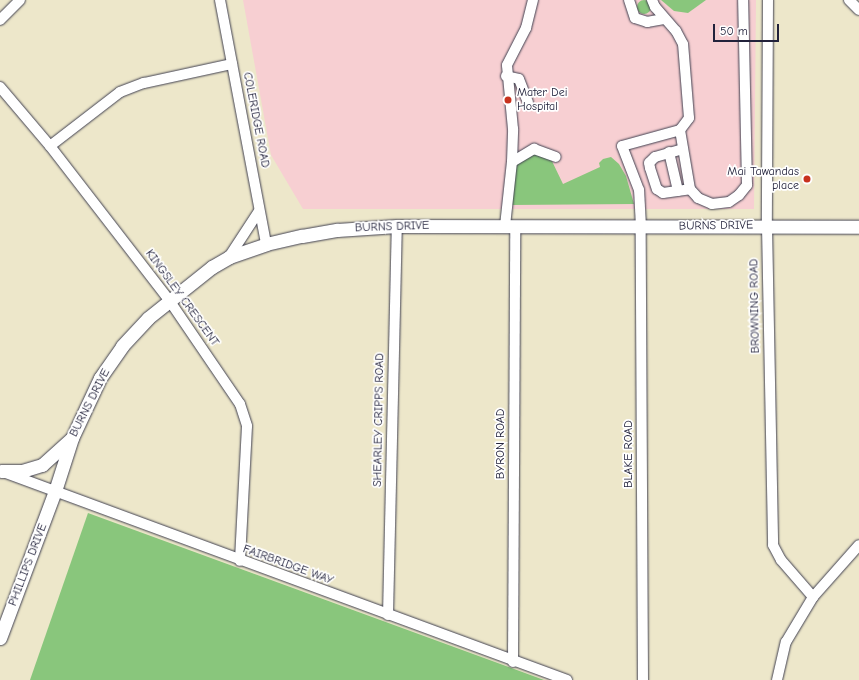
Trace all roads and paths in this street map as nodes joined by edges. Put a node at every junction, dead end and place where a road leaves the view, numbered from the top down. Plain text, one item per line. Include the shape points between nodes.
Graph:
1 (20, 0) edge
2 (220, 0) edge
3 (533, 0) edge
4 (629, 0) edge
5 (652, 0) edge
6 (743, 0) edge
7 (768, 0) edge
8 (849, 0) edge
9 (859, 10) edge
10 (0, 20) edge
11 (664, 20) junction
12 (232, 64) junction
13 (506, 76) junction
14 (0, 87) edge
15 (528, 102) dead end
16 (680, 130) junction
17 (50, 146) junction
18 (683, 149) junction
19 (669, 152) junction
20 (556, 157) dead end
21 (512, 162) junction
22 (690, 189) junction
23 (678, 191) junction
24 (260, 211) junction
25 (396, 226) junction
26 (510, 226) junction
27 (767, 226) junction
28 (641, 227) junction
29 (859, 227) edge
30 (266, 244) junction
31 (229, 257) junction
32 (169, 300) junction
33 (72, 438) junction
34 (0, 471) edge
35 (55, 492) junction
36 (859, 545) edge
37 (240, 561) junction
38 (813, 597) junction
39 (388, 615) junction
40 (0, 638) edge
41 (513, 662) junction
42 (567, 680) edge
43 (643, 680) edge
44 (777, 680) edge

1 - 10 street
2 - 12 street, COLERIDGE ROAD
3 - 13 street via 526,28 507,65
4 - 11 street via 635,18 647,22
5 - 11 street
6 - 22 street via 747,185 729,202 712,204 698,198
7 - 27 street, BROWNING ROAD
8 - 9 street
11 - 16 street via 676,31 683,44 689,118
12 - 17 street via 144,83 120,92
12 - 24 street, COLERIDGE ROAD
13 - 15 street via 519,79
13 - 21 street, BYRON ROAD via 513,129
14 - 17 street, KINGSLEY CRESCENT
16 - 18 street
16 - 28 street, BLAKE ROAD via 622,146 638,190
17 - 32 street, KINGSLEY CRESCENT
18 - 19 street
18 - 22 street
19 - 23 street
19 - 23 street via 651,160 650,168 659,191
20 - 21 street via 534,149
21 - 26 street, BYRON ROAD
22 - 23 street
24 - 30 street, COLERIDGE ROAD
24 - 31 street
25 - 26 main road, BURNS DRIVE
25 - 30 main road, BURNS DRIVE via 337,230
25 - 39 street, SHEARLEY CRIPPS ROAD
26 - 28 main road, BURNS DRIVE
26 - 41 street, BYRON ROAD
27 - 28 main road, BURNS DRIVE
27 - 29 main road, BURNS DRIVE
27 - 38 street, BROWNING ROAD via 773,545 781,560
28 - 43 street, BLAKE ROAD
30 - 31 main road, BURNS DRIVE
31 - 32 main road, BURNS DRIVE
32 - 33 main road, BURNS DRIVE via 122,346 100,378
32 - 37 street, KINGSLEY CRESCENT via 240,404 245,416
33 - 34 main road via 42,465 22,471
33 - 35 main road, BURNS DRIVE
34 - 35 street, FAIRBRIDGE WAY
35 - 37 street, FAIRBRIDGE WAY
35 - 40 main road, PHILLIPS DRIVE
36 - 38 street
37 - 39 street, FAIRBRIDGE WAY
38 - 44 street via 786,642
39 - 41 street, FAIRBRIDGE WAY
41 - 42 street, FAIRBRIDGE WAY

